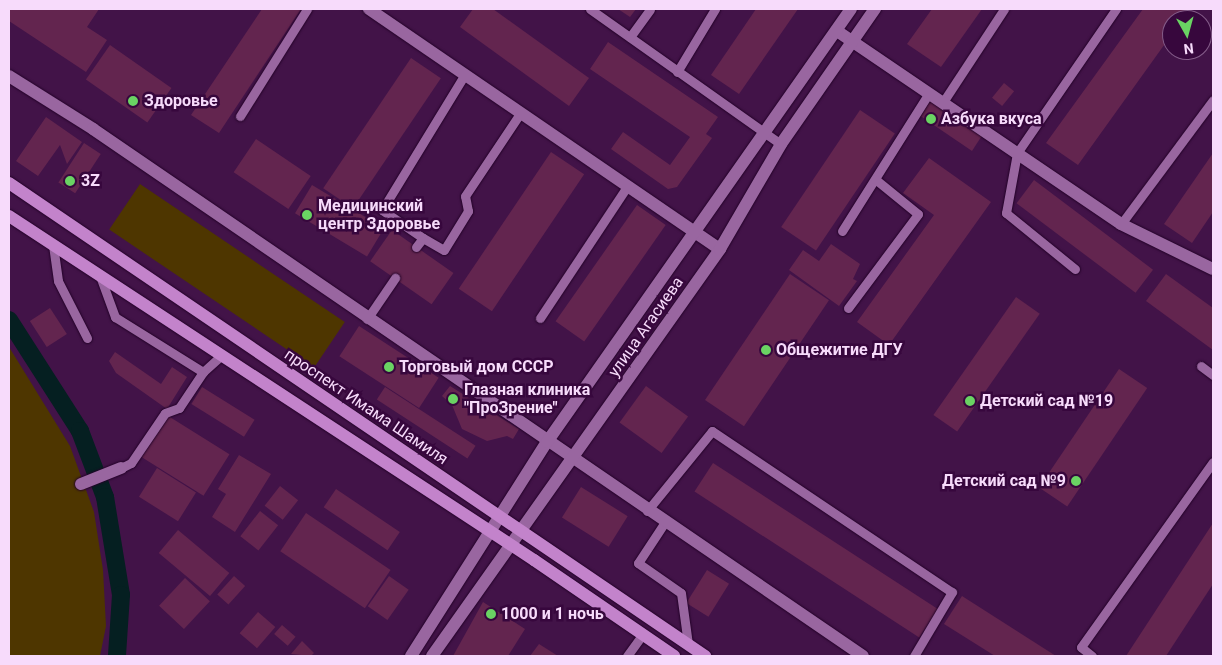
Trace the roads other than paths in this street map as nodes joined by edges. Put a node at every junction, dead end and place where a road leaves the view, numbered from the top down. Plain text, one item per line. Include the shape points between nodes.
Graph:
1 (307, 9) edge
2 (369, 9) edge
3 (590, 9) edge
4 (650, 9) edge
5 (715, 9) edge
6 (852, 9) edge
7 (875, 9) edge
8 (1004, 9) edge
9 (1116, 9) edge
10 (837, 31) junction
11 (630, 37) junction
12 (853, 40) junction
13 (677, 72) junction
14 (465, 74) junction
15 (9, 76) edge
16 (929, 93) junction
17 (1213, 100) edge
18 (942, 102) junction
19 (522, 112) junction
20 (240, 116) dead end
21 (764, 134) junction
22 (781, 144) junction
23 (1017, 153) junction
24 (875, 179) junction
25 (9, 183) edge
26 (628, 185) junction
27 (9, 216) edge
28 (1121, 224) junction
29 (697, 231) junction
30 (842, 231) dead end
31 (423, 238) junction
32 (53, 245) junction
33 (416, 247) dead end
34 (720, 249) junction
35 (1075, 269) dead end
36 (1213, 269) edge
37 (100, 276) junction
38 (395, 278) dead end
39 (848, 308) dead end
40 (540, 318) dead end
41 (367, 319) junction
42 (87, 338) dead end
43 (221, 356) junction
44 (1201, 366) dead end
45 (203, 372) junction
46 (1213, 375) edge
47 (547, 442) junction
48 (574, 459) junction
49 (1213, 462) edge
50 (120, 468) joint
51 (81, 484) dead end
52 (647, 511) junction
53 (500, 517) junction
54 (665, 522) junction
55 (521, 531) junction
56 (491, 532) junction
57 (511, 545) junction
58 (642, 635) junction
59 (688, 644) junction
60 (411, 656) edge
61 (432, 656) edge
62 (627, 656) edge
63 (674, 656) edge
64 (705, 656) edge
65 (863, 656) edge
66 (914, 656) edge
67 (1092, 656) edge

1 - 20 lane
2 - 14 street
3 - 11 lane
4 - 11 lane
5 - 13 lane
6 - 10 street, улица Агасиева
7 - 12 street, улица Агасиева
8 - 18 lane
9 - 23 lane
10 - 12 street
10 - 21 street, улица Агасиева
11 - 13 lane
12 - 16 street
12 - 22 street, улица Агасиева
13 - 21 lane
14 - 19 street
14 - 31 lane via 382,210
15 - 41 street via 93,129
16 - 18 street
16 - 24 lane
17 - 28 lane
18 - 23 street
19 - 26 street
19 - 31 lane via 465,196 468,210 444,250
21 - 22 lane
21 - 29 street, улица Агасиева
22 - 34 street, улица Агасиева
23 - 28 street
23 - 35 lane via 1006,213
24 - 30 lane
24 - 39 lane via 918,214
25 - 53 main road, проспект Имама Шамиля
26 - 29 street
26 - 40 lane
27 - 32 main road
28 - 36 street
29 - 34 street
29 - 47 street, улица Агасиева
31 - 33 lane
32 - 37 main road
32 - 42 lane via 58,281
34 - 48 street, улица Агасиева
37 - 43 main road
37 - 45 lane via 115,317
38 - 41 lane
41 - 47 street
43 - 45 lane
43 - 56 main road
44 - 46 lane
45 - 50 lane via 179,408 165,413 131,463
47 - 48 street
47 - 53 street, улица Агасиева
48 - 52 street
48 - 55 street, улица Агасиева
49 - 67 lane via 1081,647
50 - 51 street
52 - 54 street
52 - 66 lane via 712,431 952,592
53 - 55 main road, проспект Имама Шамиля
53 - 56 street, улица Агасиева
54 - 59 lane via 638,563 681,593
54 - 65 street
55 - 57 street, улица Агасиева
55 - 59 main road, проспект Имама Шамиля
56 - 57 main road
56 - 60 street, улица Агасиева
57 - 58 main road
57 - 61 street, улица Агасиева
58 - 62 lane
58 - 63 main road
59 - 64 main road, проспект Имама Шамиля

